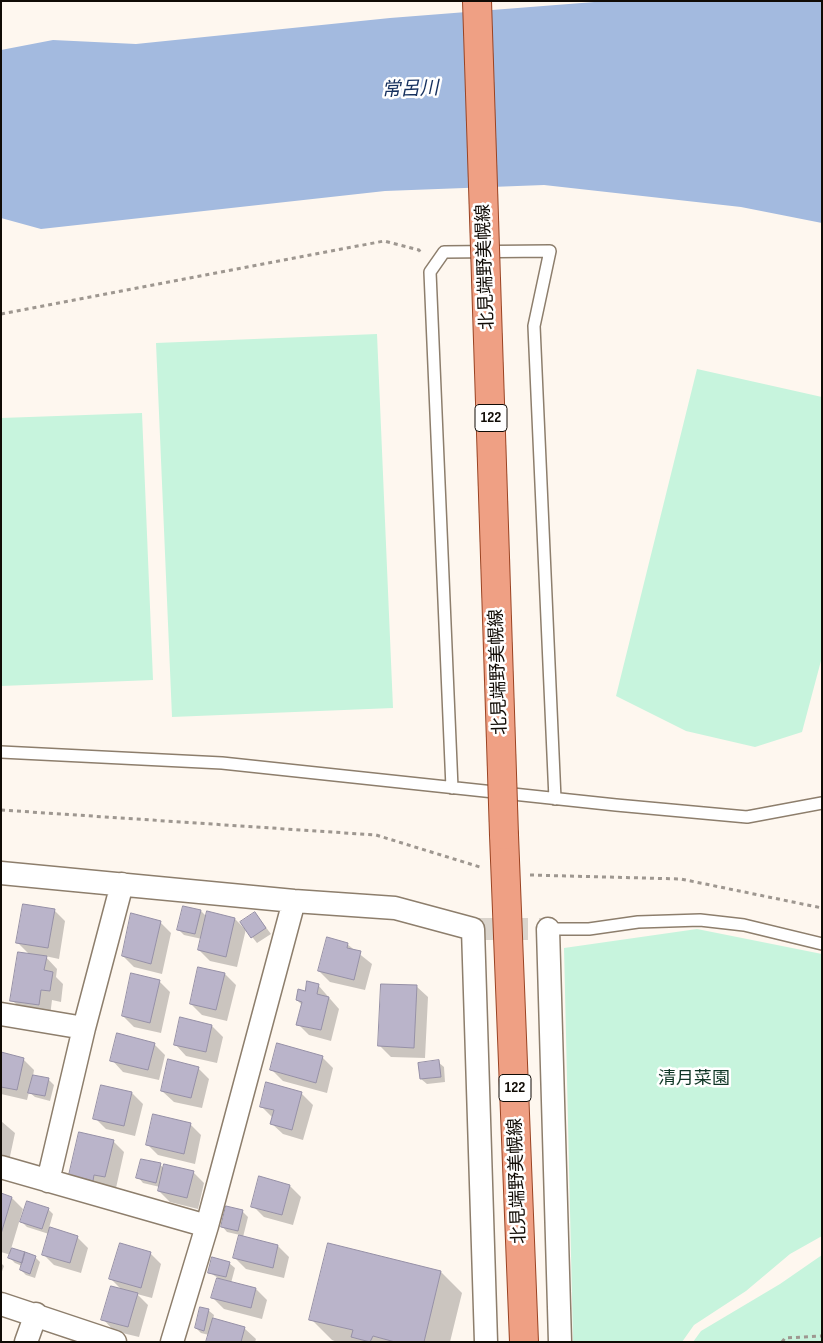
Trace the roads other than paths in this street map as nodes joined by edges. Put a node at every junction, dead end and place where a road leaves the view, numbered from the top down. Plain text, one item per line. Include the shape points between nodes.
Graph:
1 (477, 1) edge
2 (1, 752) edge
3 (452, 788) junction
4 (556, 799) junction
5 (822, 802) edge
6 (1, 873) edge
7 (122, 884) junction
8 (294, 901) junction
9 (548, 929) joint
10 (822, 944) edge
11 (1, 1014) edge
12 (84, 1028) junction
13 (1, 1167) edge
14 (48, 1181) junction
15 (207, 1226) junction
16 (1, 1304) edge
17 (36, 1314) junction
18 (26, 1342) edge
19 (115, 1342) edge
20 (172, 1342) edge
21 (486, 1342) edge
22 (524, 1342) edge
23 (560, 1342) edge

1 - 22 main road, 北見端野美幌線 / 122, bridge
2 - 3 lane via 222,764
3 - 4 lane
3 - 4 lane via 430,272 444,252 550,251 534,326
4 - 5 lane via 747,817
6 - 7 street
7 - 8 street
7 - 12 street
8 - 15 street
8 - 21 street via 395,908 473,930
9 - 10 lane via 700,920 744,925
9 - 23 street
11 - 12 street
12 - 14 street
13 - 14 street
14 - 15 street
15 - 20 street
16 - 17 street
17 - 18 street
17 - 19 street

